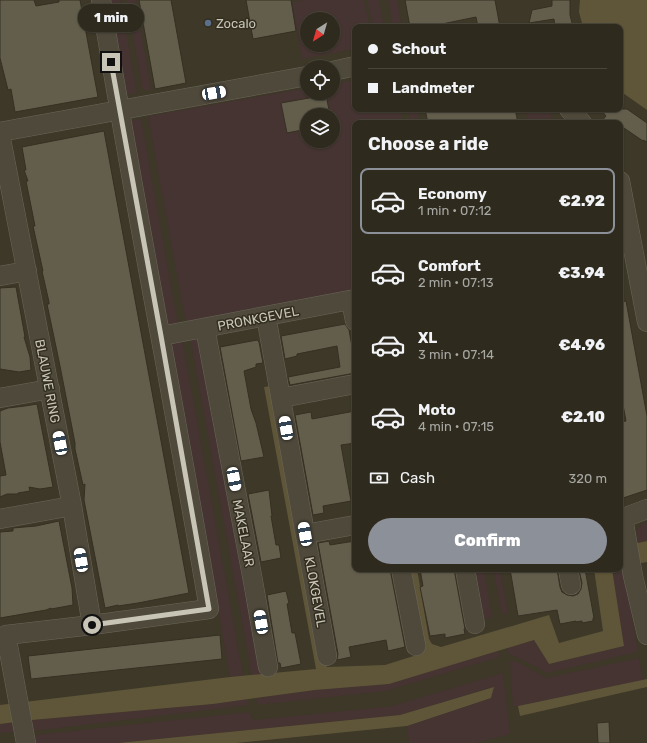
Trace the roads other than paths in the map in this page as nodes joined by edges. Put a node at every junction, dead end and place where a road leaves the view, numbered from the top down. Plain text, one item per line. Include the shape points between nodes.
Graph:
1 (101, 0) edge
2 (352, 67) edge
3 (340, 69) edge
4 (300, 77) edge
5 (119, 109) junction
6 (573, 112) edge
7 (579, 120) edge
8 (0, 133) edge
9 (623, 193) edge
10 (27, 271) junction
11 (643, 271) edge
12 (0, 276) edge
13 (352, 300) edge
14 (266, 316) junction
15 (647, 322) edge
16 (205, 328) junction
17 (161, 336) junction
18 (352, 385) edge
19 (50, 389) junction
20 (0, 398) edge
21 (281, 398) junction
22 (72, 506) junction
23 (647, 510) edge
24 (0, 519) edge
25 (623, 524) edge
26 (352, 526) edge
27 (305, 534) junction
28 (402, 572) edge
29 (466, 572) edge
30 (475, 624) dead end
31 (92, 625) junction
32 (647, 635) edge
33 (3, 636) edge
34 (416, 646) dead end
35 (327, 656) dead end
36 (268, 667) dead end
37 (25, 739) edge

1 - 5 street
2 - 3 street
4 - 5 street, BLAUWE RING
5 - 8 street, BLAUWE RING
5 - 17 street
6 - 7 street
8 - 10 street, BLAUWE RING
9 - 11 street
10 - 12 street
10 - 19 street, BLAUWE RING
11 - 15 street
13 - 14 street, PRONKGEVEL
14 - 16 street, PRONKGEVEL
14 - 21 street, KLOKGEVEL
16 - 17 street, PRONKGEVEL
16 - 36 street, MAKELAAR
17 - 31 street via 209,609
18 - 21 street
19 - 20 street
19 - 22 street, BLAUWE RING
21 - 27 street, KLOKGEVEL
22 - 24 street
22 - 31 street, BLAUWE RING
23 - 25 street
25 - 32 street
26 - 27 street
27 - 35 street, KLOKGEVEL
28 - 34 street
29 - 30 street
31 - 33 street
33 - 37 street

